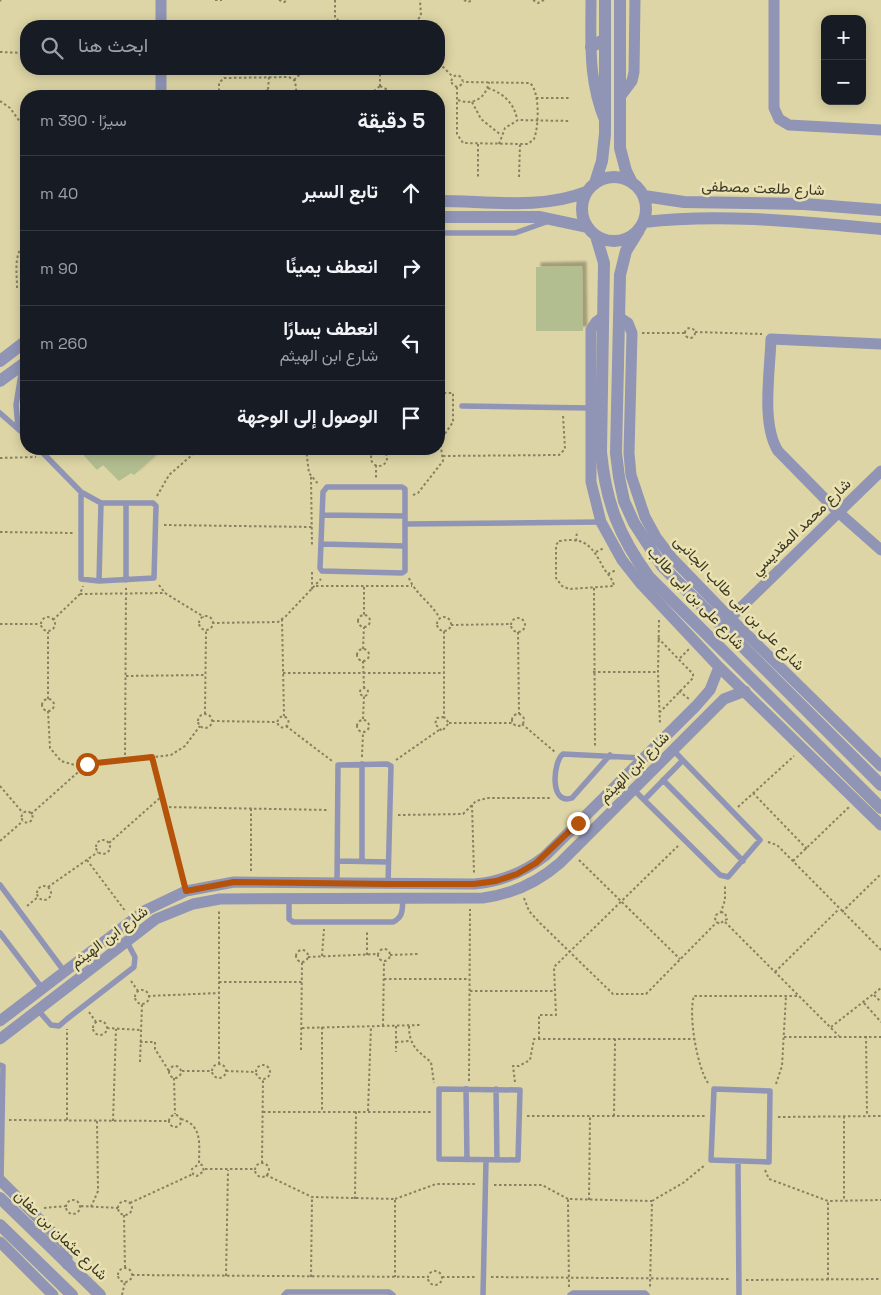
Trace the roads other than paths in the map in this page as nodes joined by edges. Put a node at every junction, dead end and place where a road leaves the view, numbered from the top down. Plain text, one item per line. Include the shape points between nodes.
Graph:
1 (161, 0) edge
2 (591, 0) edge
3 (605, 0) edge
4 (620, 0) edge
5 (635, 0) edge
6 (774, 0) edge
7 (161, 20) edge
8 (605, 39) junction
9 (591, 47) junction
10 (161, 75) edge
11 (161, 90) edge
12 (620, 98) junction
13 (605, 122) junction
14 (881, 130) edge
15 (631, 181) junction
16 (591, 187) junction
17 (644, 196) junction
18 (445, 201) edge
19 (881, 210) edge
20 (445, 217) edge
21 (553, 219) junction
22 (642, 226) junction
23 (881, 229) edge
24 (591, 232) junction
25 (445, 234) edge
26 (603, 317) junction
27 (619, 317) junction
28 (881, 344) edge
29 (20, 346) edge
30 (0, 361) edge
31 (20, 366) edge
32 (0, 381) edge
33 (20, 384) edge
34 (462, 406) dead end
35 (589, 408) junction
36 (0, 413) edge
37 (18, 427) junction
38 (20, 429) edge
39 (45, 455) edge
40 (881, 471) edge
41 (82, 492) junction
42 (101, 503) junction
43 (126, 503) junction
44 (838, 512) junction
45 (322, 515) junction
46 (405, 516) junction
47 (601, 522) junction
48 (405, 524) junction
49 (321, 544) junction
50 (405, 546) junction
51 (881, 550) edge
52 (126, 580) junction
53 (100, 581) junction
54 (726, 622) junction
55 (719, 667) junction
56 (745, 691) junction
57 (807, 743) junction
58 (673, 750) junction
59 (610, 755) junction
60 (643, 758) junction
61 (682, 761) junction
62 (362, 764) junction
63 (860, 766) junction
64 (881, 766) edge
65 (848, 777) junction
66 (663, 780) junction
67 (881, 785) edge
68 (634, 790) junction
69 (644, 800) junction
70 (881, 808) edge
71 (881, 825) edge
72 (337, 860) junction
73 (743, 860) junction
74 (362, 861) junction
75 (388, 862) junction
76 (337, 884) junction
77 (362, 884) junction
78 (388, 884) junction
79 (0, 885) edge
80 (289, 898) junction
81 (362, 898) junction
82 (403, 898) junction
83 (0, 933) edge
84 (127, 942) junction
85 (64, 971) junction
86 (42, 988) junction
87 (38, 1010) junction
88 (0, 1021) edge
89 (0, 1040) edge
90 (0, 1065) edge
91 (468, 1089) junction
92 (496, 1089) junction
93 (1, 1141) edge
94 (467, 1160) junction
95 (486, 1160) junction
96 (497, 1160) junction
97 (738, 1162) junction
98 (1, 1180) edge
99 (0, 1198) edge
100 (0, 1225) edge
101 (0, 1242) edge
102 (66, 1264) junction
103 (571, 1294) edge
104 (53, 1295) edge
105 (72, 1295) edge
106 (100, 1295) edge
107 (284, 1295) edge
108 (393, 1295) edge
109 (483, 1295) edge
110 (647, 1295) edge
111 (739, 1295) edge

1 - 7 street
2 - 9 street
3 - 8 street
4 - 12 street
5 - 12 street via 634,72 632,81
6 - 14 street via 774,108 779,119 789,125
8 - 9 street
8 - 13 street
9 - 13 street via 594,90
10 - 11 street
12 - 15 street via 620,148
13 - 16 street via 604,150
15 - 16 street via 613,177
15 - 17 street
16 - 18 street via 563,200 545,202
16 - 24 street via 582,203 582,216
17 - 19 street, شارع طلعت مصطفى via 684,202 804,204
17 - 22 street via 646,204
20 - 21 street
21 - 24 street
21 - 25 lane via 515,233
22 - 23 street via 684,219 816,223
22 - 24 street via 630,238 618,242 606,241
22 - 27 street, شارع على بن ابى طالب via 631,240 622,263
24 - 26 street, شارع على بن ابى طالب via 604,263
26 - 35 street via 591,330
26 - 57 street, شارع على بن ابى طالب via 601,452 609,506 620,531 650,576
27 - 54 street, شارع على بن ابى طالب الجانبى via 628,323 632,333 629,453 637,496 645,517 662,544
27 - 54 street, شارع على بن ابى طالب via 616,453 624,501 656,559
28 - 44 street via 771,339 769,422 773,442
29 - 30 street
31 - 32 street
33 - 37 lane via 16,404
34 - 35 lane
35 - 47 street via 591,482
36 - 37 lane
37 - 38 lane
39 - 41 lane
40 - 44 street, شارع محمد المقديسي
41 - 42 lane
41 - 53 lane via 80,575 84,581
42 - 43 lane
42 - 53 lane
43 - 52 lane
43 - 52 lane via 153,502 158,509 154,578
44 - 51 street
44 - 54 street, شارع محمد المقديسي
45 - 46 lane
45 - 46 lane via 324,488 402,487 405,489
45 - 49 lane
46 - 48 lane
47 - 48 lane
47 - 55 street via 625,565
48 - 50 lane
49 - 50 lane
49 - 50 lane via 322,571 402,573 405,571
52 - 53 lane
54 - 63 street, شارع على بن ابى طالب
54 - 64 street, شارع على بن ابى طالب الجانبى
55 - 56 street
55 - 60 street, شارع ابن الهيثم via 710,690
56 - 57 street
56 - 58 street, شارع ابن الهيثم via 724,699
57 - 65 street, شارع على بن ابى طالب
57 - 71 street
58 - 61 lane
58 - 68 street, شارع ابن الهيثم
59 - 59 lane via 572,798 566,800 556,793 560,756 567,753
59 - 60 lane
60 - 78 street, شارع ابن الهيثم via 536,863 506,878 474,884
61 - 66 lane
61 - 73 lane via 760,840
62 - 72 lane via 338,765
62 - 74 lane
62 - 75 lane via 390,764
63 - 65 street
63 - 67 street, شارع على بن ابى طالب
65 - 70 street, شارع على بن ابى طالب
66 - 69 lane
66 - 73 lane
68 - 69 lane
68 - 82 street, شارع ابن الهيثم via 548,873 521,889 496,896 470,898
69 - 73 lane via 723,876 728,877
72 - 74 lane
72 - 76 lane
74 - 75 lane
75 - 78 lane
76 - 77 street, شارع ابن الهيثم
76 - 85 street, شارع ابن الهيثم via 218,883 186,891 157,903 131,920
77 - 78 street, شارع ابن الهيثم
77 - 81 street
79 - 85 lane
80 - 81 street, شارع ابن الهيثم
80 - 82 lane via 290,919 294,922 393,922 400,919
80 - 84 street, شارع ابن الهيثم via 220,899 193,904 156,919
81 - 82 street, شارع ابن الهيثم
83 - 86 lane
84 - 87 street, شارع ابن الهيثم
84 - 87 lane via 135,957 134,967 59,1026 51,1025
85 - 86 street, شارع ابن الهيثم
86 - 88 street, شارع ابن الهيثم
87 - 89 street, شارع ابن الهيثم
90 - 93 lane via 3,1066
91 - 92 lane
91 - 94 lane
91 - 94 lane via 439,1089 438,1112 439,1159
92 - 96 lane
92 - 96 lane via 520,1090 518,1160
93 - 98 lane
94 - 95 lane
95 - 96 lane
95 - 109 lane
97 - 97 lane via 711,1160 714,1089 770,1091 769,1162
97 - 111 lane
98 - 102 street via 67,1247
99 - 102 street, شارع عثمان بن عفان
100 - 105 street
101 - 104 street
102 - 106 street, شارع عثمان بن عفان
103 - 110 lane
107 - 108 lane via 287,1292 389,1292

